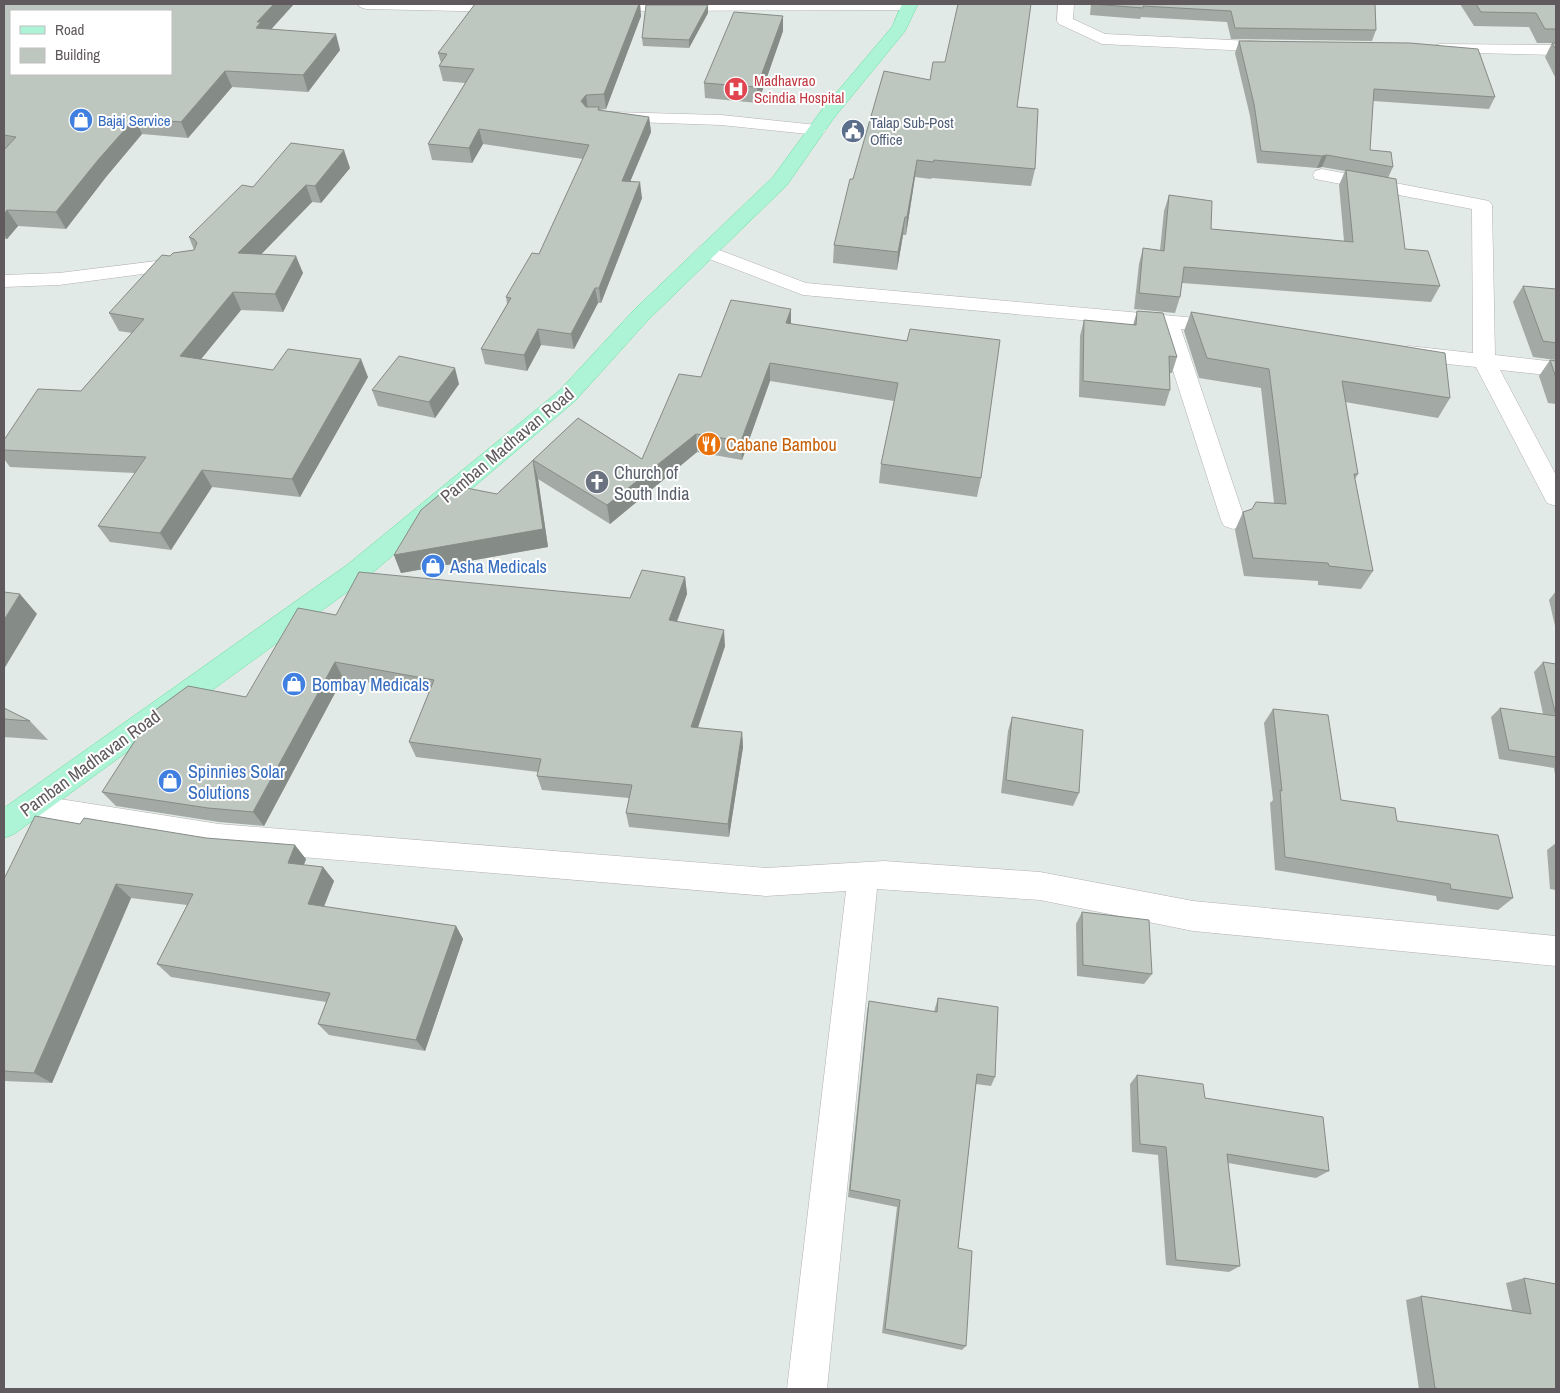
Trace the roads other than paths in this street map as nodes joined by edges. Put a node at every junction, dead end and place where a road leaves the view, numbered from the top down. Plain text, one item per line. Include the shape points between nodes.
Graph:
1 (366, 4) edge
2 (910, 4) edge
3 (1066, 4) edge
4 (590, 6) edge
5 (520, 7) edge
6 (1289, 47) edge
7 (1425, 49) edge
8 (1556, 50) edge
9 (594, 116) edge
10 (817, 130) junction
11 (1322, 175) dead end
12 (706, 251) junction
13 (194, 262) edge
14 (4, 281) edge
15 (1168, 322) junction
16 (1244, 330) edge
17 (1389, 351) edge
18 (1484, 361) junction
19 (1556, 369) edge
20 (1556, 497) edge
21 (1232, 520) dead end
22 (28, 807) junction
23 (4, 825) edge
24 (864, 876) junction
25 (1556, 951) edge
26 (807, 1389) edge

1 - 5 street
2 - 4 street
2 - 10 main road, Pamban Madhavan Road via 899,28
3 - 6 street via 1065,21 1102,39
7 - 8 street
9 - 10 street via 721,120
10 - 12 main road, Pamban Madhavan Road via 780,181
11 - 18 street via 1482,204
12 - 15 street via 803,289
12 - 22 main road, Pamban Madhavan Road via 641,315 567,396 356,572
13 - 14 street via 59,279
15 - 16 street
15 - 21 street
17 - 18 street
18 - 19 street
18 - 20 street
22 - 23 main road, Pamban Madhavan Road
22 - 24 street via 219,837 766,882
24 - 25 street via 1040,886 1193,916
24 - 26 street

